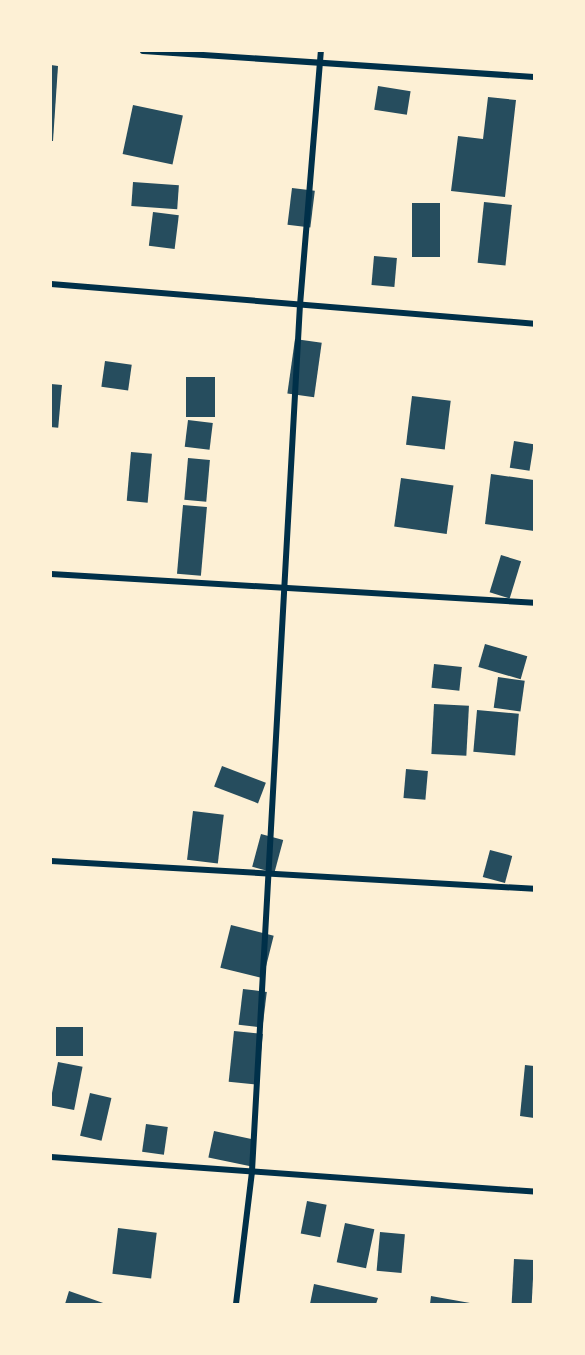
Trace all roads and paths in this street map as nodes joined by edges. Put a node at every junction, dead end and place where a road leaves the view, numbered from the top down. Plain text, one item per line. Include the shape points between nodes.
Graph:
1 (143, 51) edge
2 (321, 51) edge
3 (320, 63) junction
4 (534, 77) edge
5 (51, 284) edge
6 (300, 305) junction
7 (534, 324) edge
8 (51, 574) edge
9 (286, 586) junction
10 (534, 603) edge
11 (51, 861) edge
12 (271, 874) junction
13 (534, 890) edge
14 (51, 1158) edge
15 (252, 1171) junction
16 (534, 1192) edge
17 (236, 1304) edge

1 - 3 street
2 - 3 street
3 - 4 street
3 - 6 street
5 - 6 street
6 - 7 street
6 - 9 street
8 - 9 street
9 - 10 street
9 - 12 street
11 - 12 street
12 - 13 street
12 - 15 street
14 - 15 street
15 - 16 street
15 - 17 street

